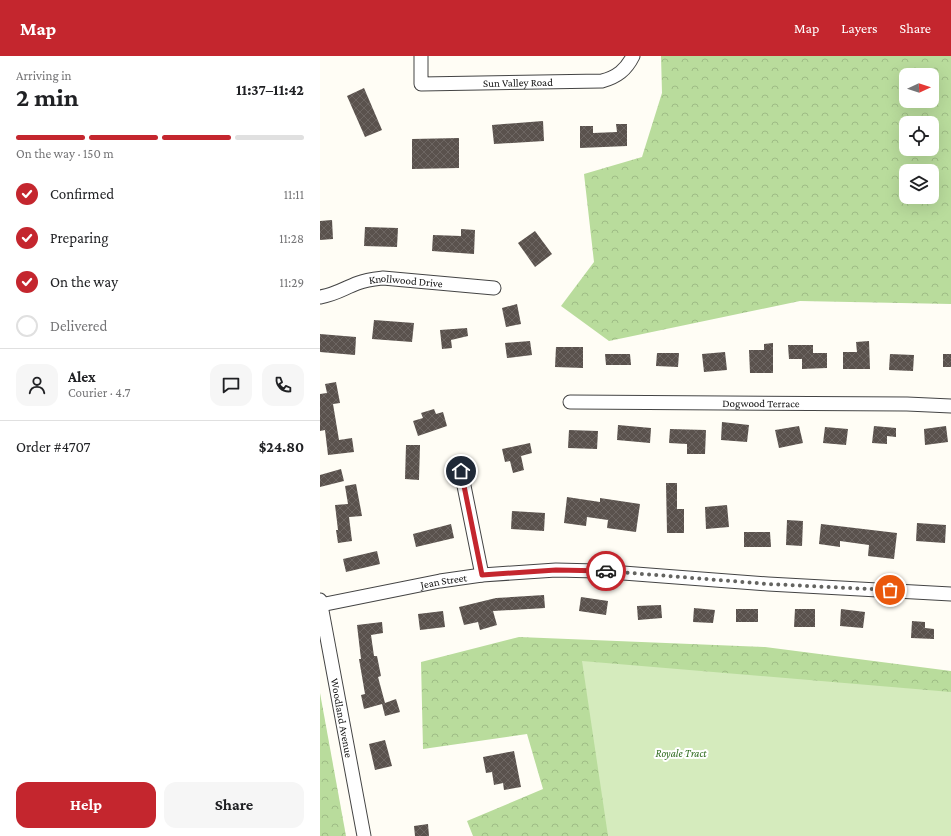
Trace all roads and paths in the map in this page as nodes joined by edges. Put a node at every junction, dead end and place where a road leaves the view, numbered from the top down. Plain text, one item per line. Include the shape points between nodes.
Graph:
1 (421, 56) edge
2 (633, 56) edge
3 (494, 288) dead end
4 (320, 297) edge
5 (570, 402) dead end
6 (951, 406) edge
7 (461, 471) dead end
8 (482, 575) junction
9 (951, 594) edge
10 (321, 603) edge
11 (364, 836) edge

1 - 2 street, Sun Valley Road via 421,84 602,81 622,72
3 - 4 street, Knollwood Drive via 383,278 371,279
5 - 6 street, Dogwood Terrace
7 - 8 street
8 - 9 street, Jean Street via 548,570 598,571
8 - 10 street, Jean Street
10 - 11 street, Woodland Avenue

